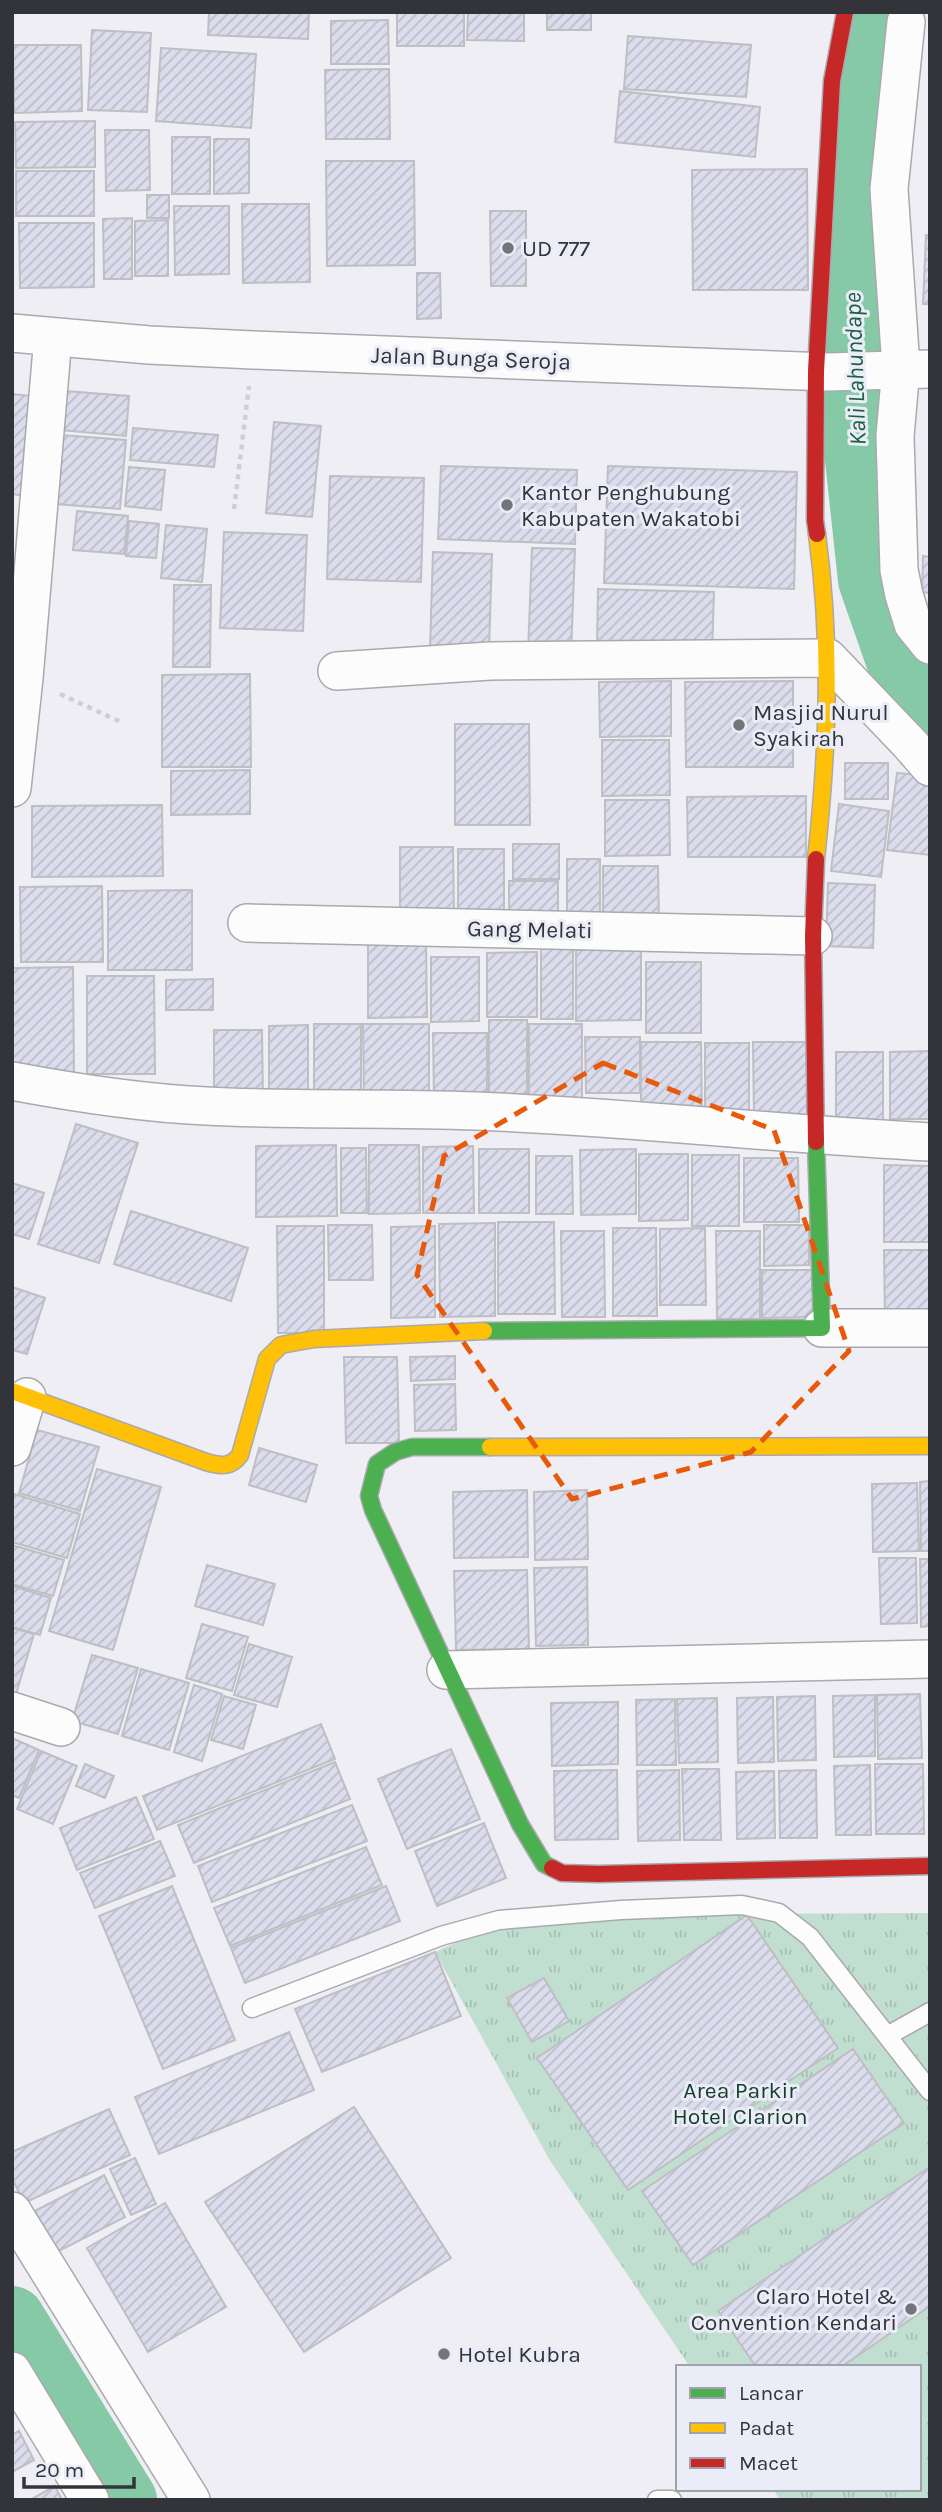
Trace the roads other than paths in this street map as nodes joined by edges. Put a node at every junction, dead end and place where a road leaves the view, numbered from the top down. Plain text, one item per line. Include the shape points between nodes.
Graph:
1 (845, 12) edge
2 (906, 22) dead end
3 (12, 333) edge
4 (53, 337) junction
5 (907, 369) edge
6 (822, 372) junction
7 (930, 645) edge
8 (828, 658) junction
9 (337, 671) dead end
10 (867, 697) junction
11 (826, 718) junction
12 (930, 767) edge
13 (12, 788) edge
14 (247, 923) dead end
15 (813, 936) junction
16 (12, 1081) edge
17 (817, 1136) junction
18 (930, 1142) edge
19 (822, 1328) junction
20 (930, 1328) edge
21 (20, 1394) edge
22 (930, 1446) edge
23 (12, 1447) edge
24 (930, 1659) edge
25 (446, 1670) junction
26 (12, 1711) edge
27 (61, 1727) dead end
28 (930, 1866) edge
29 (252, 2008) dead end
30 (930, 2012) edge
31 (889, 2035) junction
32 (930, 2091) edge
33 (12, 2211) edge
34 (12, 2371) edge
35 (90, 2500) edge
36 (191, 2500) edge
37 (657, 2500) edge
38 (673, 2500) edge

1 - 6 street via 832,81
2 - 5 street via 889,189
3 - 4 street, Jalan Bunga Seroja
4 - 6 street, Jalan Bunga Seroja via 253,350
4 - 13 street
5 - 6 street, Jalan Bunga Seroja
5 - 7 street via 895,436 900,570 913,624
6 - 8 street via 816,520
8 - 9 street via 490,661
8 - 10 street
8 - 11 street
10 - 11 street
10 - 12 street
11 - 15 street
14 - 15 street, Gang Melati
15 - 17 street
16 - 17 street via 204,1106 556,1115
17 - 18 street
17 - 19 street
19 - 20 street
19 - 21 street via 506,1330 283,1344 267,1359 240,1455 228,1466
21 - 23 street
22 - 25 street via 412,1447 395,1451 377,1464 369,1496
24 - 25 street
25 - 28 street via 520,1824 544,1864 552,1869 598,1874
26 - 27 street
29 - 31 lane via 441,1936 499,1920 742,1905 779,1913 810,1937
30 - 31 lane
31 - 32 lane
33 - 36 street
34 - 35 street
37 - 38 lane

